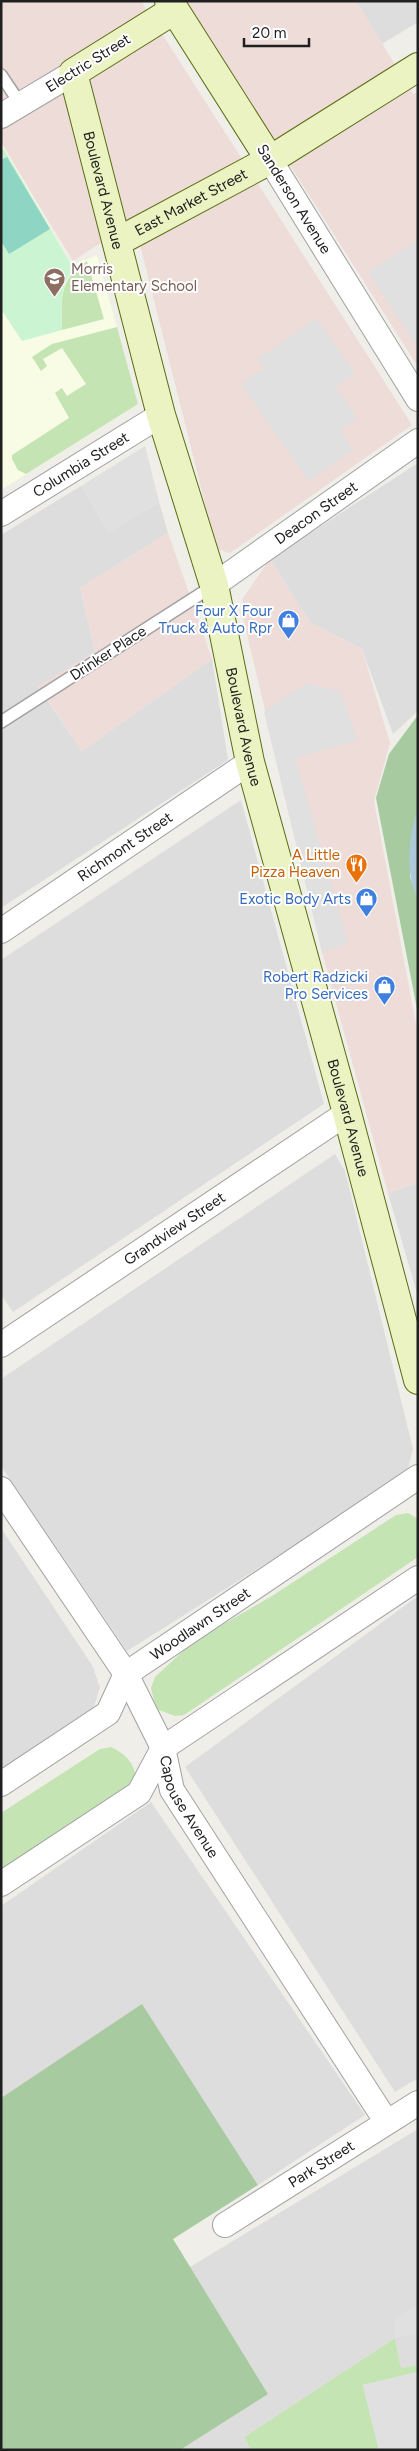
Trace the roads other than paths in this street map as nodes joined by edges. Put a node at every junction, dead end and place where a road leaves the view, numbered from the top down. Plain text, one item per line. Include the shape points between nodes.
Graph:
1 (172, 6) edge
2 (418, 67) edge
3 (73, 72) junction
4 (1, 75) edge
5 (11, 111) edge
6 (270, 160) junction
7 (118, 242) junction
8 (418, 399) edge
9 (161, 415) junction
10 (418, 441) edge
11 (1, 514) edge
12 (214, 585) junction
13 (1, 722) edge
14 (250, 762) junction
15 (1, 931) edge
16 (347, 1113) junction
17 (3, 1340) edge
18 (418, 1380) edge
19 (418, 1477) edge
20 (1, 1489) edge
21 (418, 1578) edge
22 (126, 1674) junction
23 (163, 1748) junction
24 (1, 1784) edge
25 (1, 1884) edge
26 (418, 2103) edge
27 (386, 2121) junction
28 (225, 2225) dead end

1 - 3 street, Electric Street
1 - 6 street, Sanderson Avenue
2 - 6 street, East Market Street
3 - 5 street, Electric Street
3 - 7 street, Boulevard Avenue
4 - 5 lane
6 - 7 street, East Market Street
6 - 8 street, Sanderson Avenue
7 - 9 street, Boulevard Avenue
9 - 11 street, Columbia Street
9 - 12 street, Boulevard Avenue
10 - 12 street, Deacon Street
12 - 13 lane, Drinker Place
12 - 14 street, Boulevard Avenue
14 - 15 street, Richmont Street
14 - 16 street, Boulevard Avenue
16 - 17 street, Grandview Street
16 - 18 street, Boulevard Avenue
19 - 22 street, Woodlawn Street
20 - 22 street, Capouse Avenue
21 - 23 street
22 - 23 street, Capouse Avenue
22 - 24 street via 108,1713
23 - 25 street via 139,1793
23 - 27 street, Capouse Avenue via 172,1790
26 - 27 street, Park Street
27 - 28 street, Park Street

